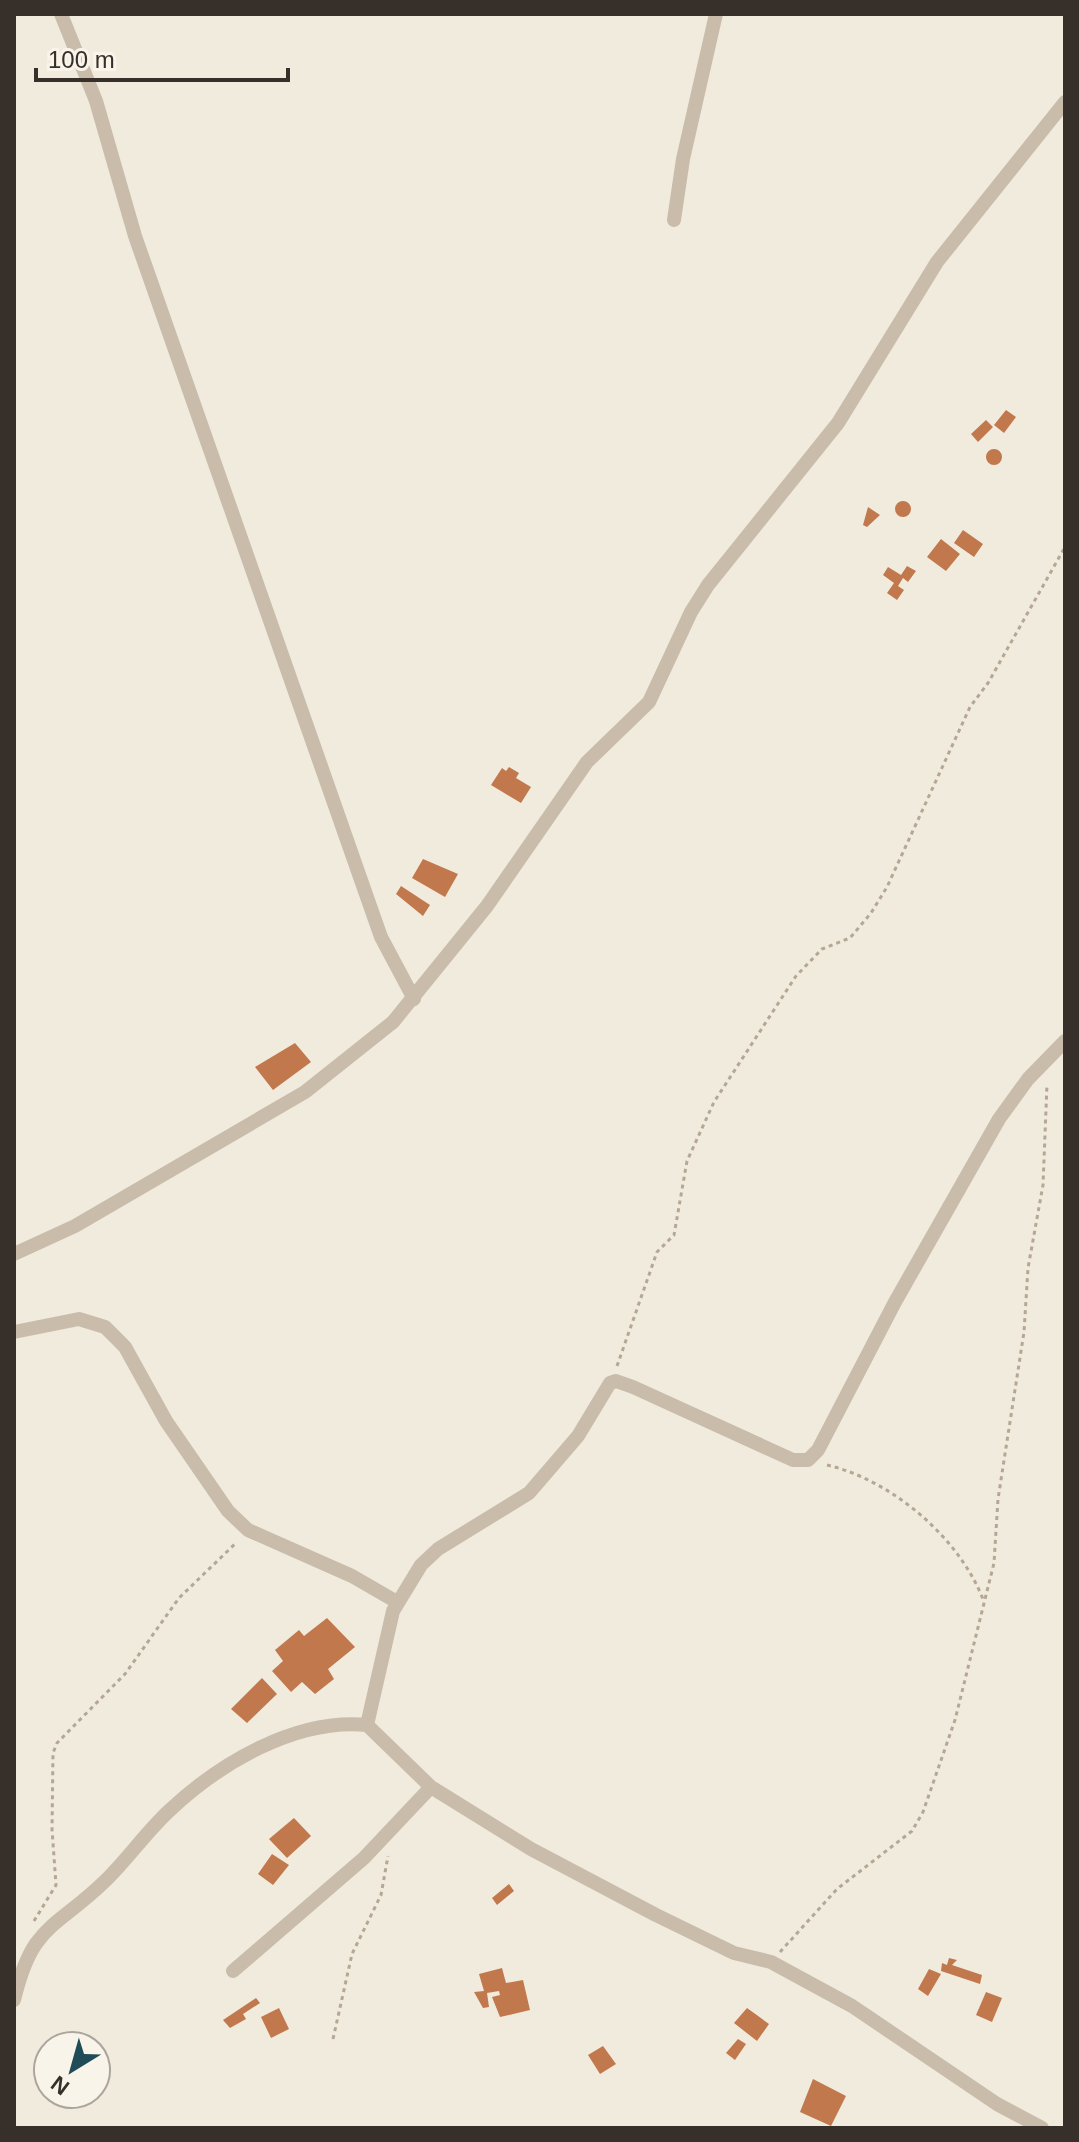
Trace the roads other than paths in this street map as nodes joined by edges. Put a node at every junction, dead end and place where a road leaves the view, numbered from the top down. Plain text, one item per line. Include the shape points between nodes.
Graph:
1 (61, 14) edge
2 (716, 14) edge
3 (1065, 102) edge
4 (674, 220) dead end
5 (414, 999) junction
6 (1065, 1041) edge
7 (14, 1254) edge
8 (14, 1332) edge
9 (397, 1602) junction
10 (367, 1725) junction
11 (431, 1787) junction
12 (233, 1971) dead end
13 (14, 2000) edge
14 (1042, 2128) edge

1 - 5 street via 96,101 135,236 381,937
2 - 4 street
3 - 5 street via 937,262 838,423 708,585 649,702 587,762 487,906
5 - 7 street via 305,1092 75,1226
6 - 9 street via 999,1119 895,1302 843,1408 808,1460 793,1460 633,1387 610,1383 578,1436 529,1493 438,1549
8 - 9 street via 79,1319 105,1327 125,1347 166,1421 228,1511 248,1530
9 - 10 street
10 - 11 street
10 - 13 street via 296,1732 218,1771 170,1810 105,1881 50,1924 31,1947
11 - 12 street via 397,1826
11 - 14 street via 531,1849 656,1915 734,1953 771,1962 852,2006 997,2104

